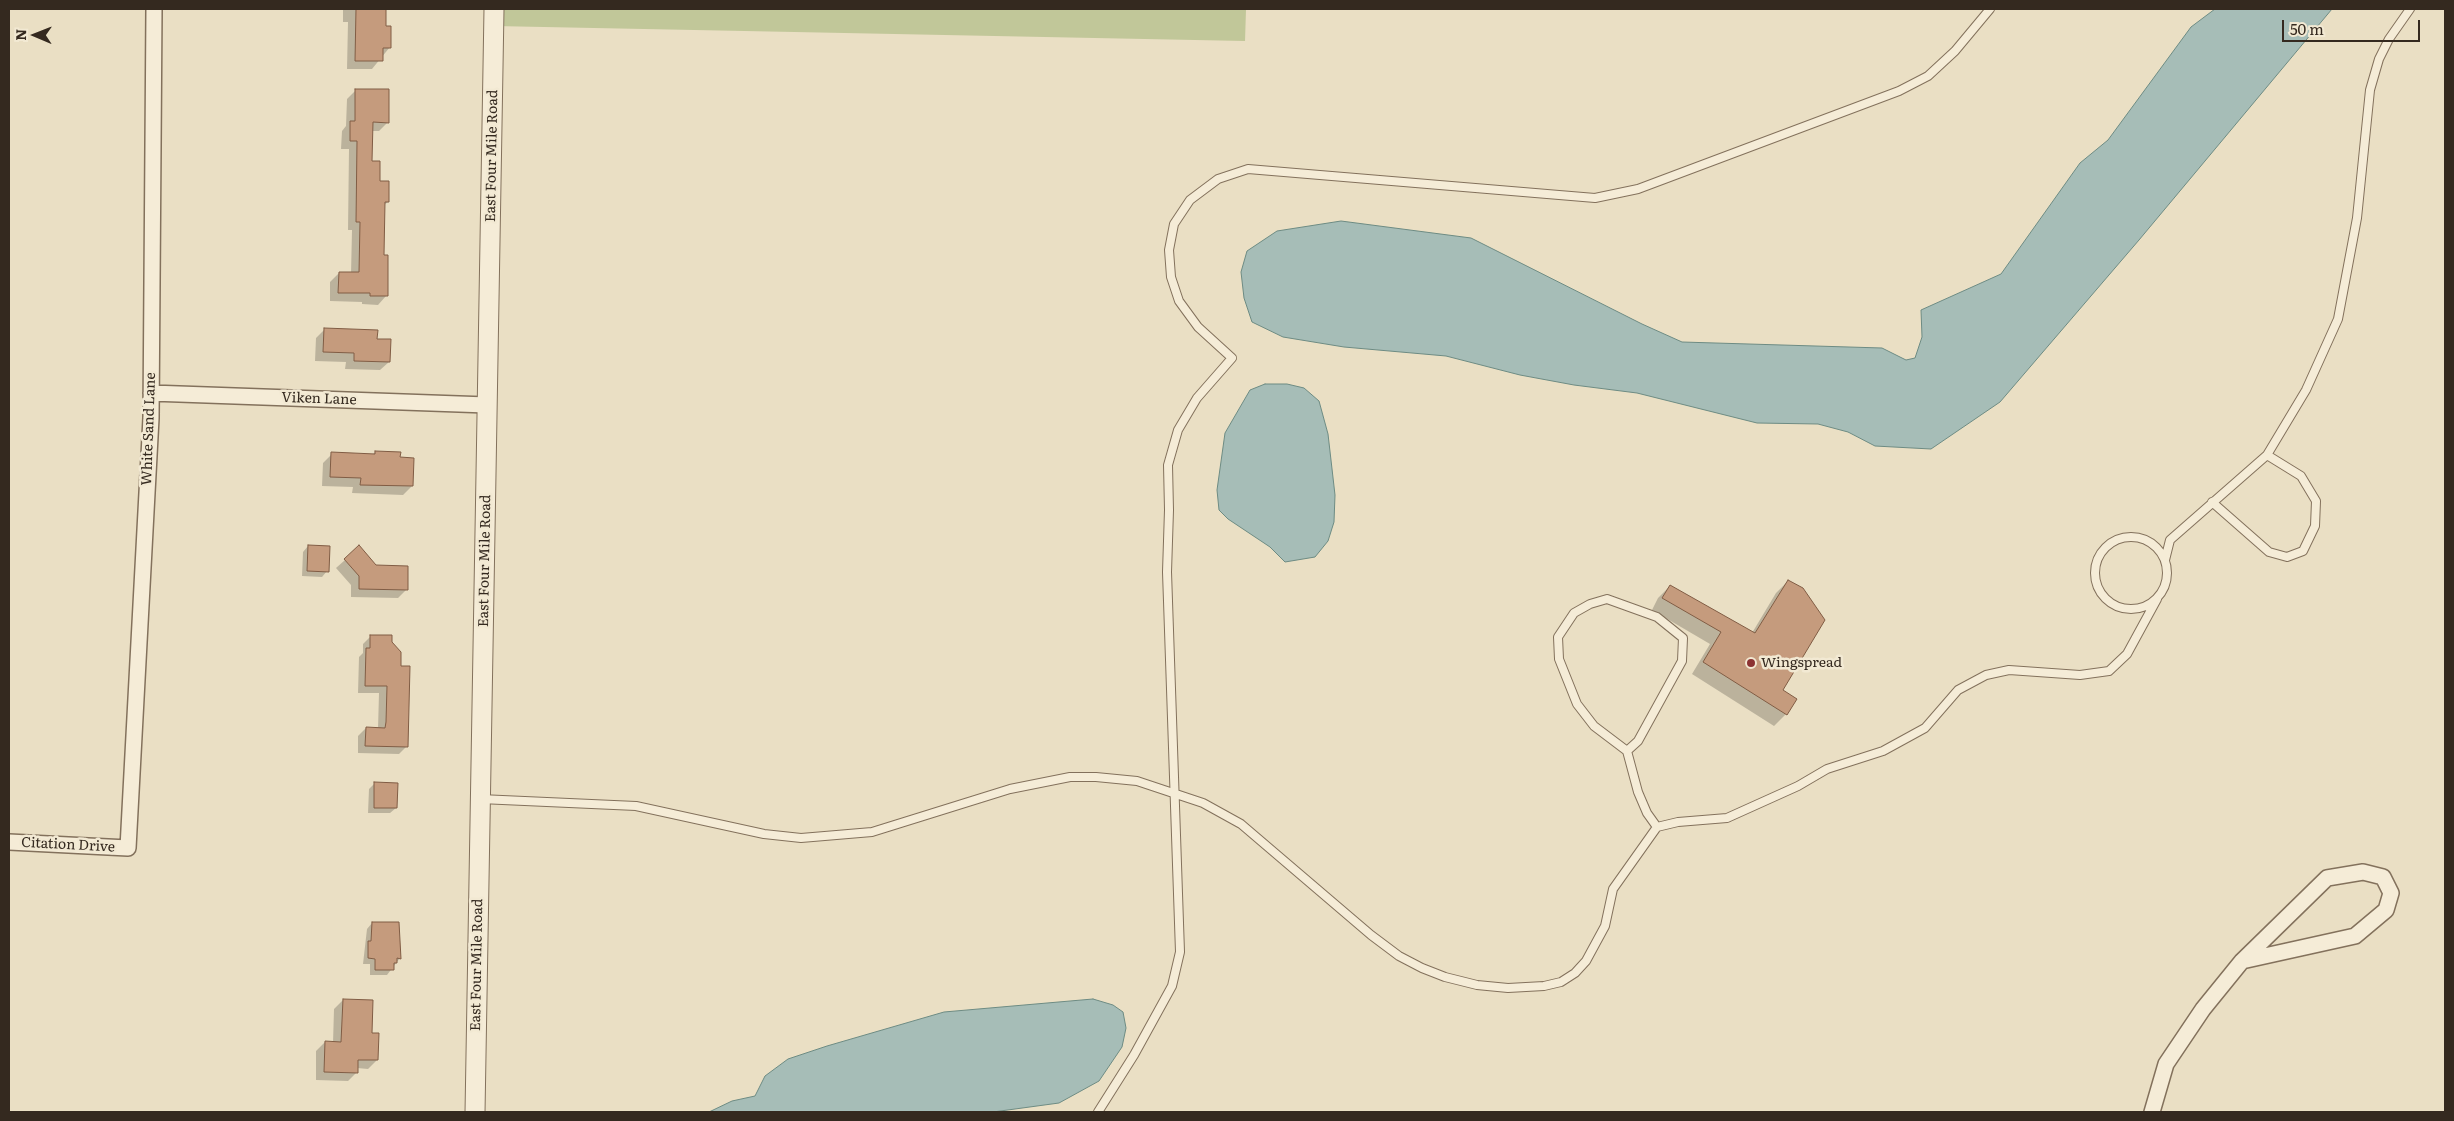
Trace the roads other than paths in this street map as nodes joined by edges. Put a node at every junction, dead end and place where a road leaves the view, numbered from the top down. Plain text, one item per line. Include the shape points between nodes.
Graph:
1 (154, 9) edge
2 (494, 9) edge
3 (1990, 9) edge
4 (2410, 9) edge
5 (151, 393) junction
6 (487, 405) junction
7 (2267, 455) junction
8 (2212, 502) junction
9 (2165, 560) junction
10 (2157, 599) junction
11 (1627, 751) junction
12 (1177, 794) junction
13 (480, 799) junction
14 (1657, 827) junction
15 (9, 842) edge
16 (128, 848) joint
17 (2242, 961) junction
18 (475, 1112) edge
19 (1098, 1112) edge
20 (2152, 1112) edge

1 - 5 street, White Sand Lane
2 - 6 street, East Four Mile Road
3 - 12 lane via 1955,51 1928,76 1899,91 1638,189 1595,198 1248,169 1218,179 1190,200 1174,224 1169,250 1171,277 1183,308 1198,327 1232,358 1197,398 1178,430 1168,465 1167,572
4 - 7 lane via 2388,39 2370,90 2357,218 2338,319 2306,390
5 - 6 street, Viken Lane
5 - 16 street, White Sand Lane
6 - 13 street, East Four Mile Road
7 - 8 lane
7 - 8 lane via 2301,476 2316,502 2315,526 2303,551 2286,557 2269,552
8 - 9 lane via 2170,540
9 - 10 lane via 2167,581
9 - 10 lane via 2150,542 2139,537 2126,537 2114,540 2104,548 2095,571 2096,584 2110,604 2134,610
10 - 14 lane via 2127,654 2109,671 2080,675 2009,670 1986,675 1958,690 1925,728 1883,751 1827,769 1798,786 1727,818
11 - 11 lane via 1638,741 1682,660 1683,638 1657,618 1607,600 1590,604 1574,613 1558,637 1559,660 1582,712 1594,726
11 - 14 lane via 1638,792
12 - 13 lane via 1136,781 1070,777 1010,789 872,832 802,838 764,834 636,806
12 - 14 lane via 1203,803 1241,824 1399,956 1445,977 1508,988 1544,986 1561,982 1575,973 1586,961 1605,926 1613,889
12 - 19 lane via 1180,952 1172,986
13 - 18 street, East Four Mile Road
15 - 16 street, Citation Drive
17 - 17 street via 2355,936 2386,910 2391,892 2383,877 2363,872 2327,878
17 - 20 street via 2203,1009 2166,1064

